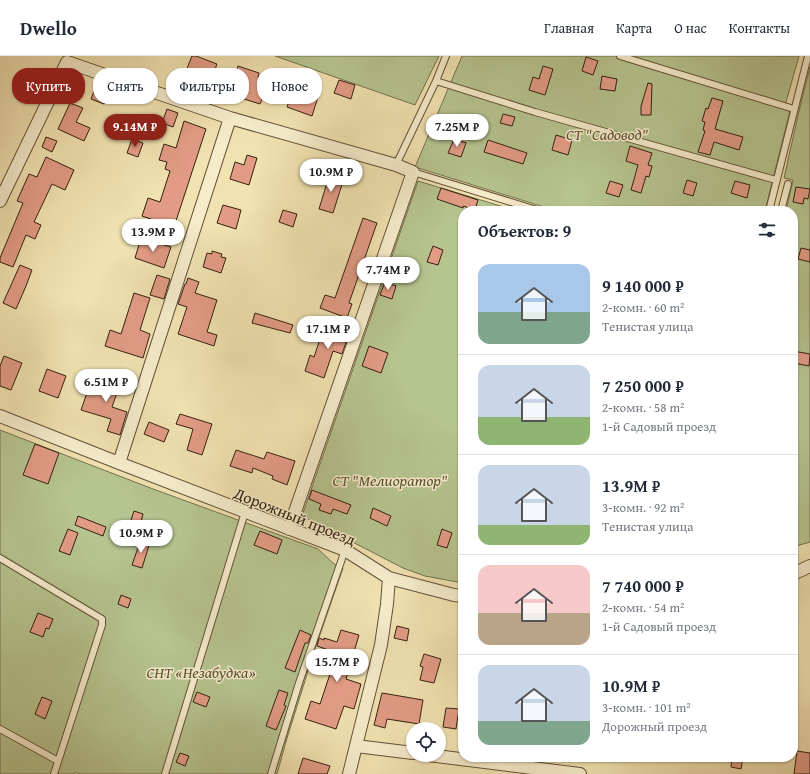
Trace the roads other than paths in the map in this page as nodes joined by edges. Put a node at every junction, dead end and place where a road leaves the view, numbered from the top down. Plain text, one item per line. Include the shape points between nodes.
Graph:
1 (446, 56) edge
2 (620, 56) edge
3 (808, 56) edge
4 (69, 59) edge
5 (436, 81) junction
6 (794, 109) junction
7 (230, 118) junction
8 (396, 165) junction
9 (413, 172) junction
10 (776, 180) junction
11 (788, 184) dead end
12 (0, 201) edge
13 (524, 206) edge
14 (770, 206) edge
15 (782, 206) edge
16 (0, 416) edge
17 (119, 463) junction
18 (245, 512) junction
19 (289, 528) junction
20 (345, 550) junction
21 (0, 558) edge
22 (810, 566) edge
23 (798, 572) edge
24 (389, 578) junction
25 (458, 595) edge
26 (0, 729) edge
27 (356, 746) junction
28 (406, 752) edge
29 (446, 757) edge
30 (458, 759) edge
31 (58, 761) junction
32 (484, 762) edge
33 (54, 774) edge
34 (165, 774) edge
35 (271, 774) edge
36 (349, 774) edge
37 (580, 774) edge

1 - 5 lane
2 - 6 lane
3 - 6 lane
4 - 7 street
4 - 12 street
5 - 8 lane
5 - 10 lane via 535,112
6 - 10 lane
7 - 8 street
7 - 17 street
8 - 9 street
9 - 13 lane
9 - 19 street
10 - 14 lane
11 - 15 lane
16 - 17 street, Дорожный проезд
17 - 18 street, Дорожный проезд
18 - 19 street, Дорожный проезд
18 - 34 lane
19 - 20 street, Дорожный проезд
20 - 24 street, Дорожный проезд
20 - 35 lane
21 - 31 lane via 102,619
22 - 23 street
24 - 25 street, Дорожный проезд
24 - 27 street via 381,645
26 - 31 lane
27 - 28 street
27 - 36 street
29 - 30 street
31 - 33 lane
32 - 37 street

